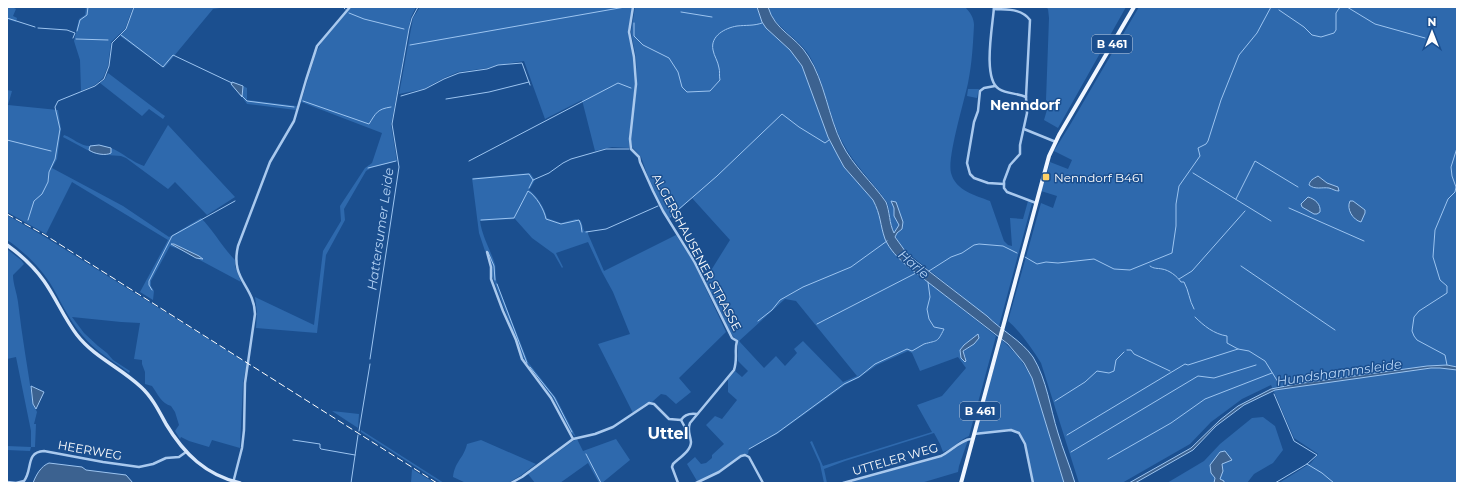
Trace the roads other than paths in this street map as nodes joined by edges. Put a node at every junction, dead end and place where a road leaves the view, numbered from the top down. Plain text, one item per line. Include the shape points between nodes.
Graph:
1 (350, 7) edge
2 (633, 7) edge
3 (1134, 7) edge
4 (994, 8) edge
5 (996, 86) junction
6 (1026, 97) junction
7 (1024, 129) junction
8 (1056, 142) junction
9 (1004, 184) junction
10 (1036, 203) junction
11 (7, 245) edge
12 (487, 252) dead end
13 (697, 414) junction
14 (681, 420) junction
15 (688, 431) junction
16 (973, 436) junction
17 (573, 439) junction
18 (186, 452) junction
19 (7, 482) edge
20 (233, 482) edge
21 (240, 483) edge
22 (511, 483) edge
23 (678, 483) edge
24 (696, 483) edge
25 (763, 483) edge
26 (843, 483) edge
27 (961, 483) edge
28 (1033, 483) edge

1 - 20 street via 317,46 294,121 270,162 235,256 239,274 252,297 255,314 245,383 242,448
2 - 13 street, ALGERSHAUSENER STRASSE via 629,32 636,84 630,148 639,157 662,211 694,261 732,338 737,341 734,370
3 - 8 main road, B 461
4 - 5 street via 990,67
4 - 6 street via 1019,11 1030,20
5 - 6 street via 1003,91
5 - 9 street via 980,90 967,163 974,178 988,183
6 - 7 street
7 - 8 street
7 - 9 street via 1020,154 1010,165
8 - 10 main road, B 461 via 1047,162
9 - 10 street via 1007,192
10 - 16 main road, B 461
11 - 18 main road via 38,273 85,345 134,380 145,391
12 - 17 street via 491,279 522,359 551,398
13 - 14 street via 690,413
13 - 15 street, ALGERSHAUSENER STRASSE
14 - 15 street
14 - 17 street via 669,419 651,402 613,427
15 - 23 street, ALGERSHAUSENER STRASSE via 690,446 672,467
16 - 26 street, UTTELER WEG via 941,456
16 - 27 main road, B 461
16 - 28 street via 1011,430 1019,433 1025,444
17 - 22 street
18 - 19 street, HEERWEG via 179,457 166,458 139,467 44,450 33,456 24,481
18 - 20 main road via 207,470
20 - 21 main road
24 - 25 street via 745,455

